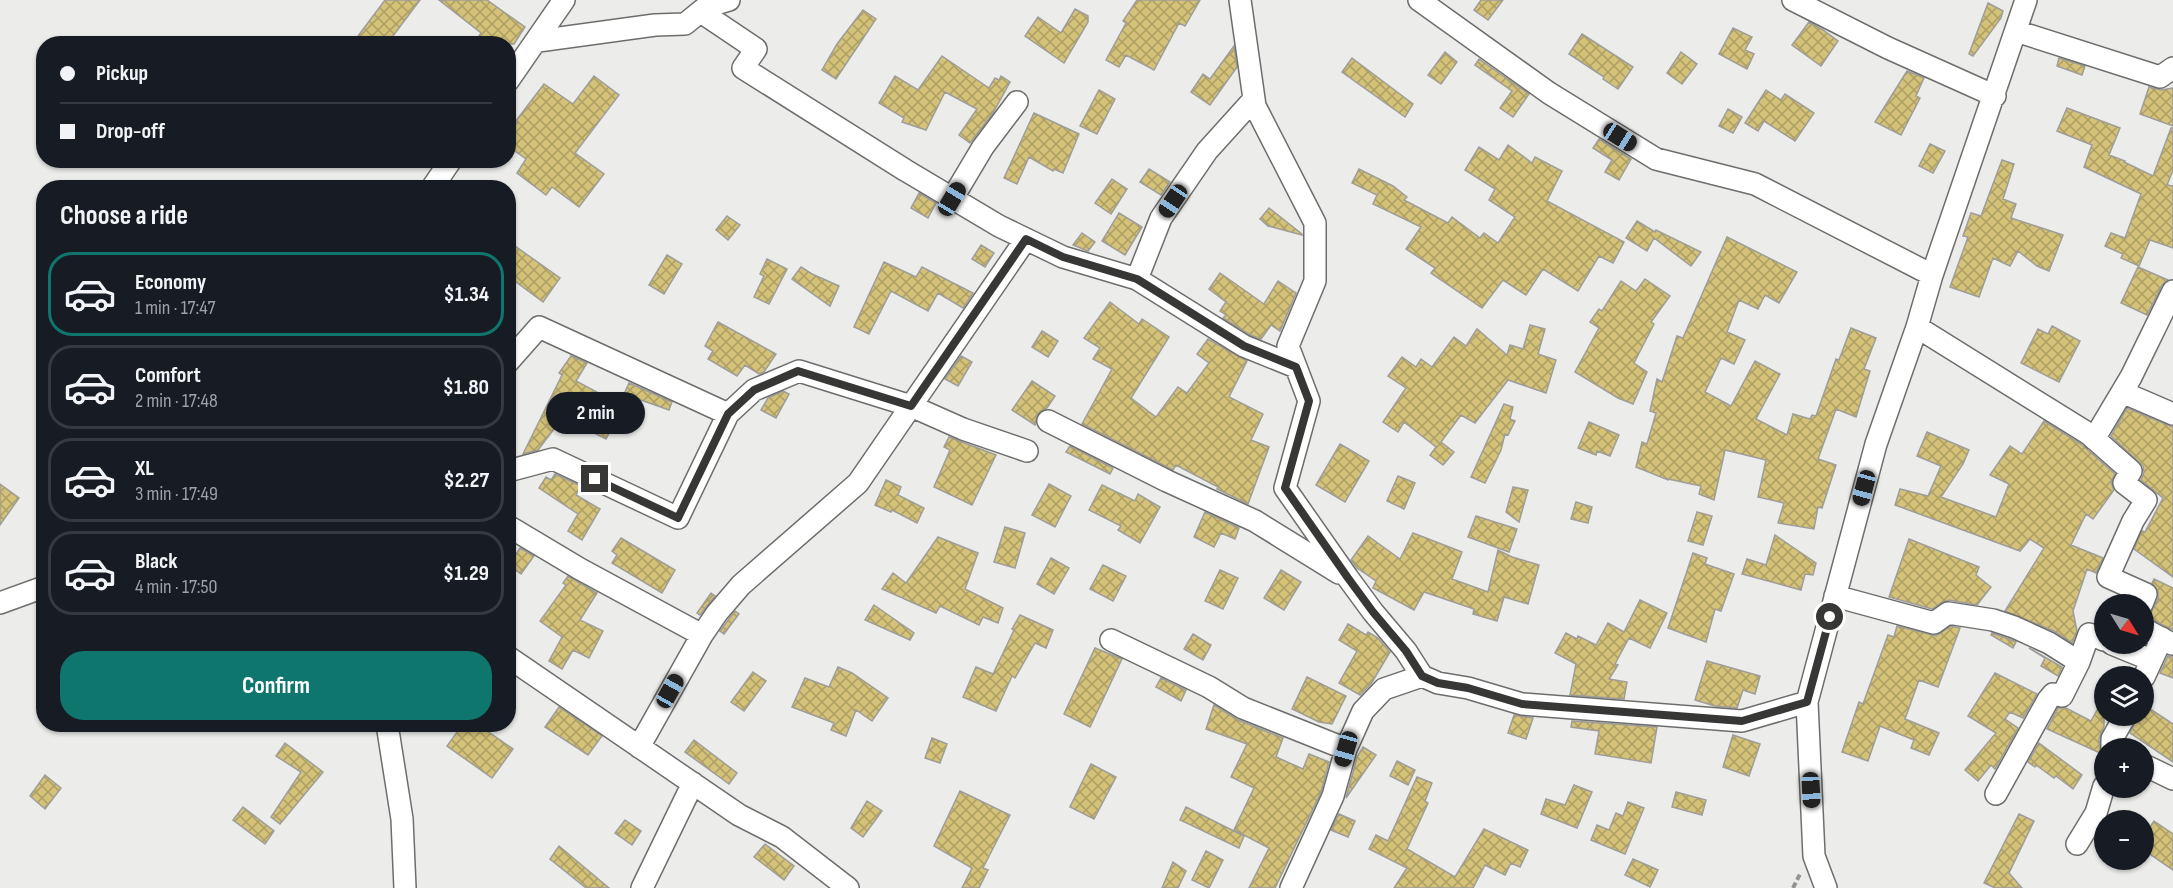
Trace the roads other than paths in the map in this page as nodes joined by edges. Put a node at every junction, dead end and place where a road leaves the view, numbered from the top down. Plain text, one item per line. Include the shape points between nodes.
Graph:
1 (564, 0) edge
2 (729, 0) edge
3 (1240, 0) edge
4 (1419, 0) edge
5 (1793, 0) edge
6 (2026, 0) edge
7 (701, 12) junction
8 (2016, 31) junction
9 (538, 41) junction
10 (2173, 68) edge
11 (516, 70) edge
12 (1995, 96) junction
13 (1254, 99) junction
14 (1017, 102) dead end
15 (952, 199) junction
16 (1026, 239) junction
17 (1932, 275) junction
18 (1137, 279) junction
19 (2173, 291) edge
20 (1917, 327) junction
21 (516, 353) edge
22 (1296, 367) junction
23 (2122, 392) junction
24 (911, 406) junction
25 (728, 414) junction
26 (2173, 414) edge
27 (1048, 421) dead end
28 (2094, 439) junction
29 (1027, 451) dead end
30 (516, 469) edge
31 (516, 531) edge
32 (1348, 578) junction
33 (36, 590) edge
34 (2146, 594) edge
35 (1835, 596) junction
36 (0, 603) edge
37 (702, 635) junction
38 (2094, 636) edge
39 (2159, 637) edge
40 (1111, 640) dead end
41 (2127, 654) edge
42 (516, 662) edge
43 (2079, 662) junction
44 (2144, 666) edge
45 (2148, 666) edge
46 (1422, 676) junction
47 (1807, 702) junction
48 (388, 732) edge
49 (639, 747) junction
50 (1346, 749) junction
51 (2154, 770) edge
52 (2173, 779) edge
53 (693, 783) junction
54 (1996, 794) dead end
55 (2100, 798) edge
56 (2077, 844) dead end
57 (405, 888) edge
58 (642, 888) edge
59 (848, 888) edge
60 (1291, 888) edge
61 (1826, 888) edge

1 - 9 street
2 - 7 street
3 - 13 street
4 - 17 street via 1549,93 1656,159 1755,184
5 - 12 street
6 - 8 street
7 - 9 street via 685,24
7 - 15 street via 756,49 743,68
8 - 10 street via 2160,76
8 - 12 street
9 - 11 street
12 - 17 street
13 - 18 street via 1207,151 1161,218
13 - 22 street via 1315,223 1315,281 1288,346
14 - 15 street via 983,147
15 - 16 street
16 - 18 street via 1063,257
16 - 24 street
17 - 20 street
18 - 22 street via 1244,346
19 - 23 street
20 - 28 street
20 - 35 street via 1876,444
21 - 25 street via 539,327
22 - 32 street via 1309,401 1285,488
23 - 26 street
23 - 28 street
24 - 25 street via 798,371 754,390
24 - 29 street
24 - 37 street via 858,483 741,585
25 - 30 street via 678,518 553,459
27 - 32 street via 1255,521
28 - 34 street via 2131,471 2124,483 2146,500 2108,577
31 - 37 street
32 - 46 street
33 - 36 street
35 - 43 street via 1934,623 1948,613 1993,620 2049,643
35 - 47 street
37 - 49 street
38 - 43 street via 2089,634
39 - 45 street
40 - 50 street via 1209,687 1243,708
41 - 44 street
42 - 49 street
43 - 54 street via 2062,696 2053,694 2048,700
46 - 47 street via 1522,704 1742,721
46 - 50 street via 1384,689 1363,711
47 - 61 street via 1814,856
48 - 57 street via 402,819
49 - 53 street
50 - 60 street via 1333,796
51 - 52 street
53 - 58 street
53 - 59 street via 782,837
55 - 56 street

